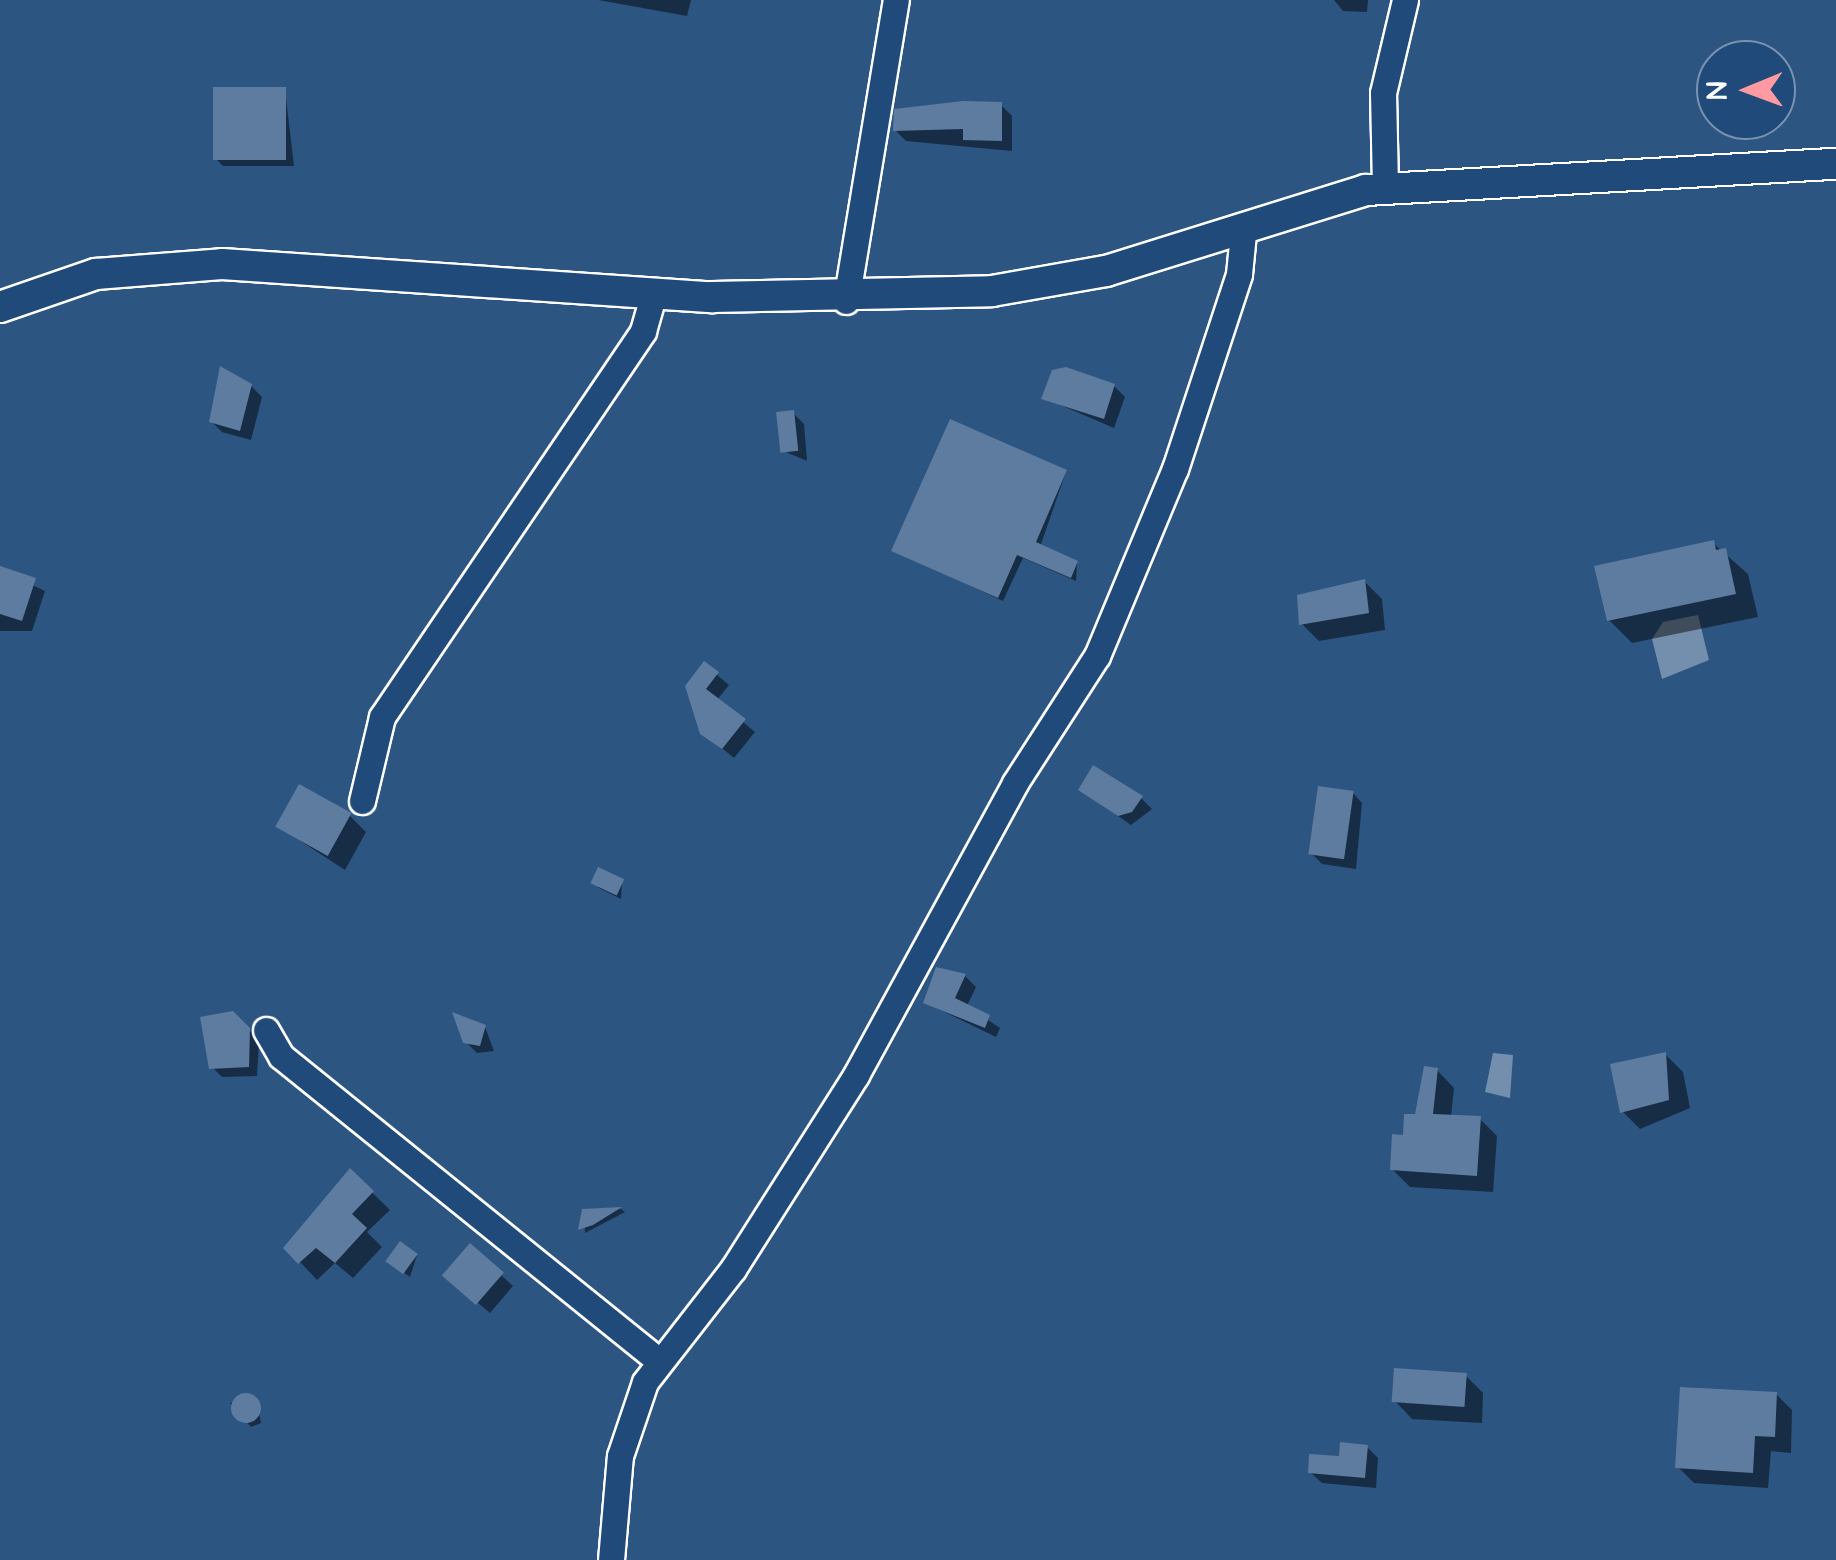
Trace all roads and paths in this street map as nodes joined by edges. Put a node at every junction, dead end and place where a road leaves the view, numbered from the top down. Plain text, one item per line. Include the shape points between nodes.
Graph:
1 (896, 0) edge
2 (1404, 0) edge
3 (1836, 164) edge
4 (1385, 187) junction
5 (1243, 233) junction
6 (654, 293) junction
7 (846, 301) junction
8 (0, 307) edge
9 (362, 801) dead end
10 (266, 1030) dead end
11 (659, 1361) junction
12 (612, 1560) edge

1 - 7 street
2 - 4 street via 1383,93
3 - 4 main road
4 - 5 main road
5 - 7 main road via 992,291
5 - 11 street via 1239,274 1176,469 1098,656 1014,784 856,1076 732,1270
6 - 7 main road
6 - 8 main road via 204,264 96,274
6 - 9 street via 643,332 382,717
10 - 11 street via 281,1056
11 - 12 street via 620,1456

